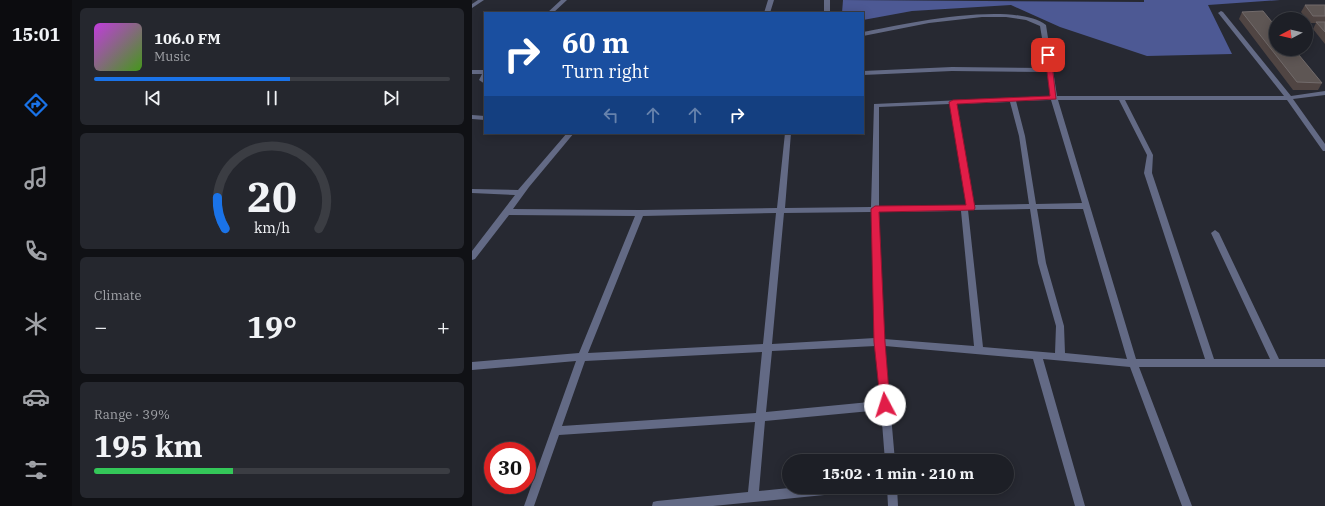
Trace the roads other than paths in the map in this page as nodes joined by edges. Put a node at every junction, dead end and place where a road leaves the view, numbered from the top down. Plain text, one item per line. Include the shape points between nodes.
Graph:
1 (481, 0) edge
2 (564, 0) edge
3 (771, 0) edge
4 (826, 0) edge
5 (472, 6) edge
6 (551, 12) edge
7 (767, 12) edge
8 (827, 12) edge
9 (1221, 14) dead end
10 (864, 34) edge
11 (1050, 70) junction
12 (472, 72) edge
13 (484, 73) edge
14 (864, 73) edge
15 (1325, 93) edge
16 (1054, 98) junction
17 (1121, 98) junction
18 (1289, 98) junction
19 (1013, 100) junction
20 (953, 102) junction
21 (472, 116) edge
22 (484, 118) edge
23 (570, 134) edge
24 (788, 134) edge
25 (1325, 149) edge
26 (472, 191) edge
27 (520, 193) junction
28 (1087, 206) junction
29 (1032, 207) junction
30 (968, 208) junction
31 (875, 209) junction
32 (781, 210) junction
33 (507, 212) junction
34 (640, 213) junction
35 (1215, 233) dead end
36 (473, 254) edge
37 (880, 342) junction
38 (768, 348) junction
39 (979, 350) junction
40 (1037, 355) junction
41 (582, 357) junction
42 (1060, 357) junction
43 (1133, 363) junction
44 (1211, 363) junction
45 (1276, 363) junction
46 (1325, 363) edge
47 (472, 366) edge
48 (885, 405) junction
49 (761, 416) junction
50 (556, 431) junction
51 (889, 454) edge
52 (783, 494) edge
53 (892, 494) edge
54 (753, 497) junction
55 (529, 506) edge
56 (657, 506) edge
57 (893, 506) edge
58 (1080, 506) edge
59 (1187, 506) edge

1 - 5 street
2 - 6 street
3 - 7 street
4 - 8 street
9 - 18 street
10 - 11 street via 921,22 1002,14 1034,19 1043,25
11 - 14 street via 952,69
11 - 16 street
12 - 13 street
15 - 18 street
16 - 17 street
16 - 19 street
16 - 28 street
17 - 18 street
17 - 44 street via 1150,155 1148,173
18 - 25 street
19 - 20 street
19 - 29 street via 1022,136
20 - 30 street
20 - 31 street via 876,105
21 - 22 street
23 - 27 street
24 - 32 street
26 - 27 street
27 - 33 street
28 - 29 street
28 - 43 street
29 - 30 street
29 - 42 street via 1042,263 1060,326
30 - 31 street
30 - 39 street
31 - 32 street
31 - 37 street
32 - 34 street
32 - 38 street
33 - 34 street
33 - 36 street
34 - 41 street
35 - 45 street
37 - 38 street
37 - 39 street
37 - 48 street
38 - 41 street
38 - 49 street
39 - 40 street
40 - 42 street
40 - 58 street
41 - 47 street
41 - 50 street
42 - 43 street
43 - 44 street
43 - 59 street
44 - 45 street
45 - 46 street
48 - 49 street
48 - 51 street
49 - 50 street
49 - 54 street
50 - 55 street
52 - 54 street
53 - 57 street
54 - 56 street

